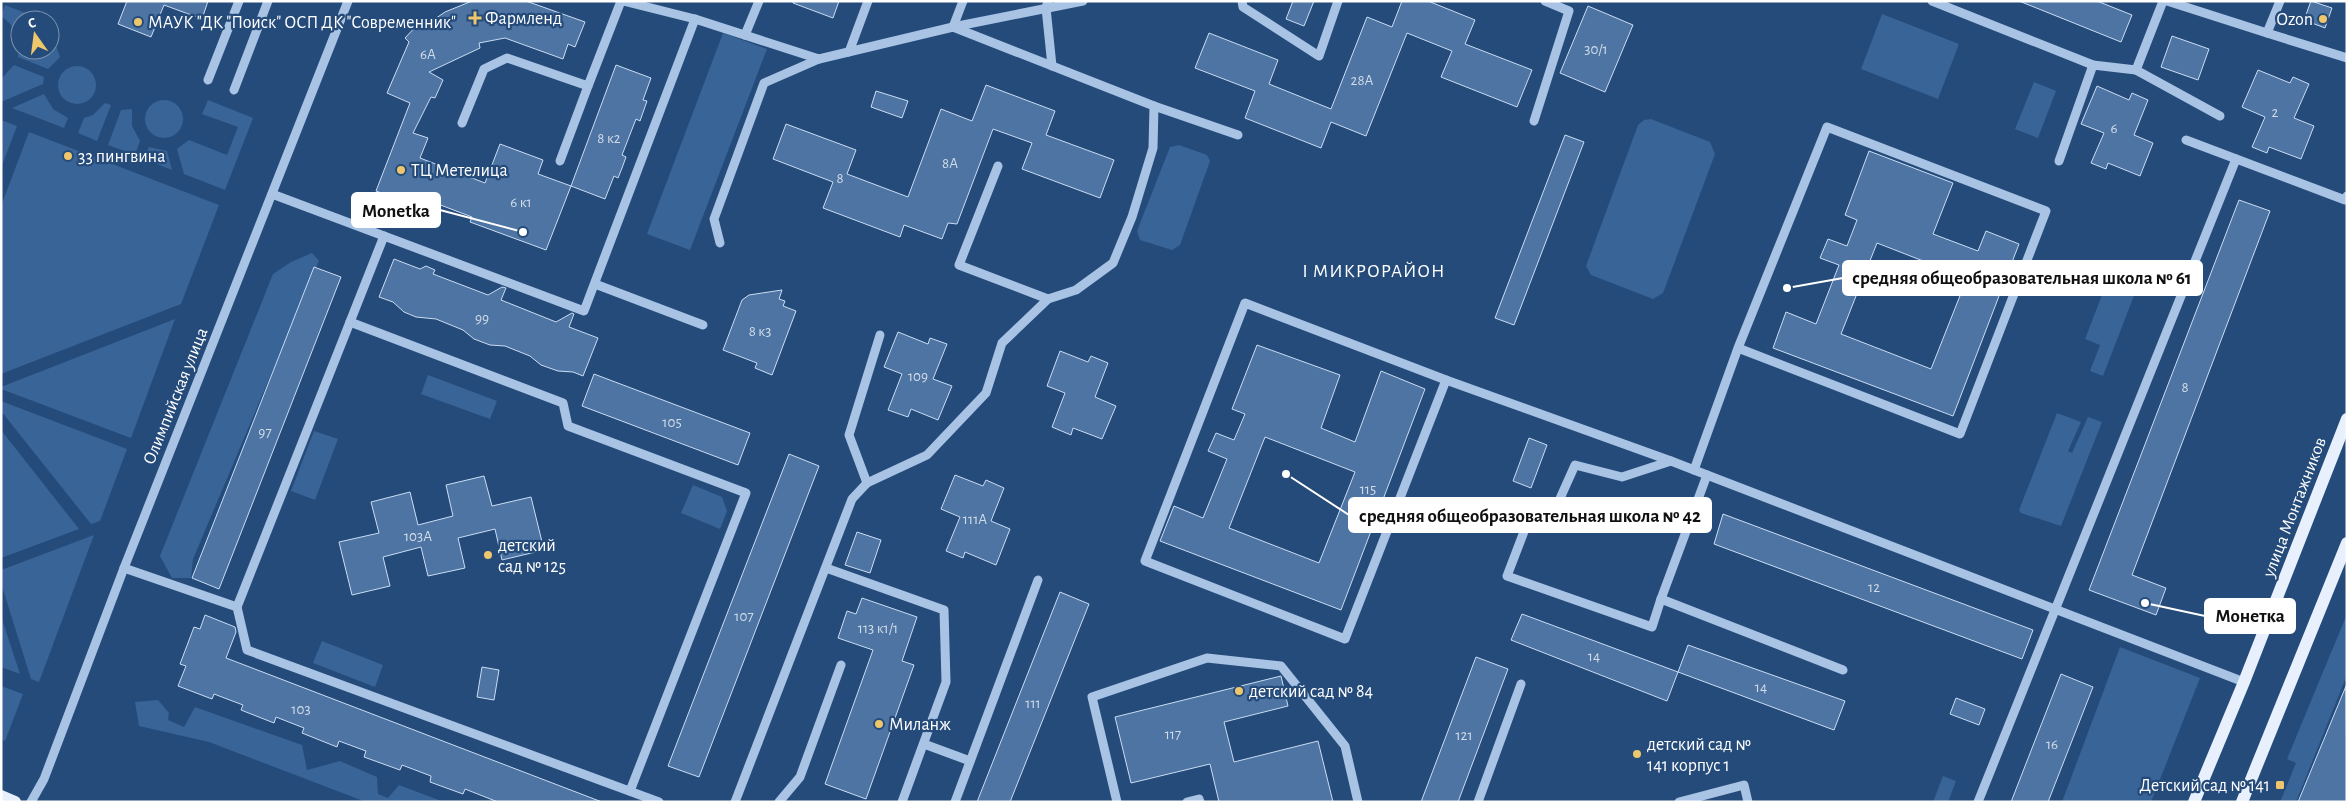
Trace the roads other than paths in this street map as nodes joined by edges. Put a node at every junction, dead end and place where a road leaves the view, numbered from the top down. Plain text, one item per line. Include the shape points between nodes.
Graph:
1 (239, 1) edge
2 (268, 1) edge
3 (348, 1) edge
4 (622, 1) edge
5 (759, 1) edge
6 (868, 1) edge
7 (963, 1) edge
8 (1084, 1) edge
9 (1242, 1) edge
10 (1338, 1) edge
11 (1545, 1) edge
12 (1932, 1) edge
13 (2163, 1) edge
14 (2167, 1) edge
15 (2280, 1) edge
16 (1047, 5) edge
17 (695, 19) junction
18 (953, 27) junction
19 (2267, 33) junction
20 (745, 36) junction
21 (849, 52) junction
22 (2347, 58) edge
23 (819, 59) junction
24 (2093, 65) junction
25 (1052, 66) junction
26 (2136, 70) junction
27 (208, 80) dead end
28 (588, 86) junction
29 (234, 90) dead end
30 (1154, 106) junction
31 (2220, 116) dead end
32 (1534, 121) dead end
33 (462, 123) dead end
34 (1238, 135) dead end
35 (2186, 140) dead end
36 (2236, 159) junction
37 (560, 161) dead end
38 (2059, 161) dead end
39 (998, 166) dead end
40 (272, 194) junction
41 (2347, 196) edge
42 (384, 236) junction
43 (720, 243) dead end
44 (594, 284) junction
45 (1048, 299) junction
46 (350, 322) junction
47 (703, 325) dead end
48 (880, 335) dead end
49 (1738, 348) junction
50 (1446, 380) junction
51 (2347, 419) edge
52 (1671, 461) junction
53 (1694, 470) junction
54 (1707, 475) junction
55 (867, 483) junction
56 (2347, 543) edge
57 (124, 568) junction
58 (826, 568) junction
59 (1038, 580) dead end
60 (1661, 599) junction
61 (237, 607) junction
62 (2054, 609) junction
63 (842, 665) dead end
64 (1843, 670) dead end
65 (2244, 682) junction
66 (1521, 684) dead end
67 (924, 744) junction
68 (970, 761) junction
69 (630, 791) junction
70 (1, 796) edge
71 (15, 802) edge
72 (31, 802) edge
73 (660, 802) edge
74 (735, 802) edge
75 (779, 802) edge
76 (902, 802) edge
77 (955, 802) edge
78 (1117, 802) edge
79 (1187, 802) edge
80 (1200, 802) edge
81 (1358, 802) edge
82 (1478, 802) edge
83 (1679, 802) edge
84 (1748, 802) edge
85 (1978, 802) edge
86 (2194, 802) edge
87 (2242, 802) edge

1 - 27 street
2 - 29 street
3 - 40 street, Олимпийская улица
4 - 17 street
4 - 28 street
5 - 20 street
6 - 21 street
7 - 18 street
8 - 16 street
9 - 10 street via 1243,7 1319,56
11 - 32 street via 1569,11
12 - 24 street
13 - 26 street
14 - 19 street
15 - 19 street
16 - 18 street
16 - 25 street
17 - 20 street
17 - 44 street
18 - 21 street
18 - 25 street
19 - 22 street
20 - 23 street
21 - 23 street
23 - 43 street via 764,83 714,219
24 - 26 street
24 - 38 street
25 - 30 street
26 - 31 street
28 - 33 street via 507,58 484,69
28 - 37 street
30 - 34 street
30 - 45 street via 1153,148 1132,217 1113,263 1076,290
35 - 36 street
36 - 41 street via 2345,200
36 - 62 street
39 - 45 street via 959,265
40 - 42 street
40 - 57 street, Олимпийская улица
42 - 44 street via 584,311
42 - 46 street
44 - 47 street
45 - 55 street via 1002,343 986,393 927,455
46 - 61 street
46 - 69 street via 563,403 568,426 746,493
48 - 55 street via 849,435
49 - 49 street via 1827,127 2046,212 1960,434
49 - 53 street
50 - 50 street via 1245,303 1145,561 1345,639
50 - 52 street
51 - 65 main road, улица Монтажников
52 - 53 street
52 - 60 street via 1622,477 1575,465 1558,503 1533,508 1507,576 1652,627
53 - 54 street
54 - 60 street
54 - 62 street
55 - 58 street via 852,499
56 - 87 main road
57 - 61 street
57 - 72 street, Олимпийская улица via 44,779
58 - 67 street via 944,610 946,682
58 - 74 street
59 - 68 street
60 - 64 street
61 - 69 street via 247,650
62 - 65 street
62 - 85 street
63 - 75 street via 800,777
65 - 86 main road, улица Монтажников
66 - 82 street
67 - 68 street
67 - 76 street
68 - 77 street
69 - 73 street
70 - 71 main road
78 - 81 street via 1092,697 1207,658 1280,666 1345,746
79 - 80 street via 1199,799
83 - 84 street via 1744,785

